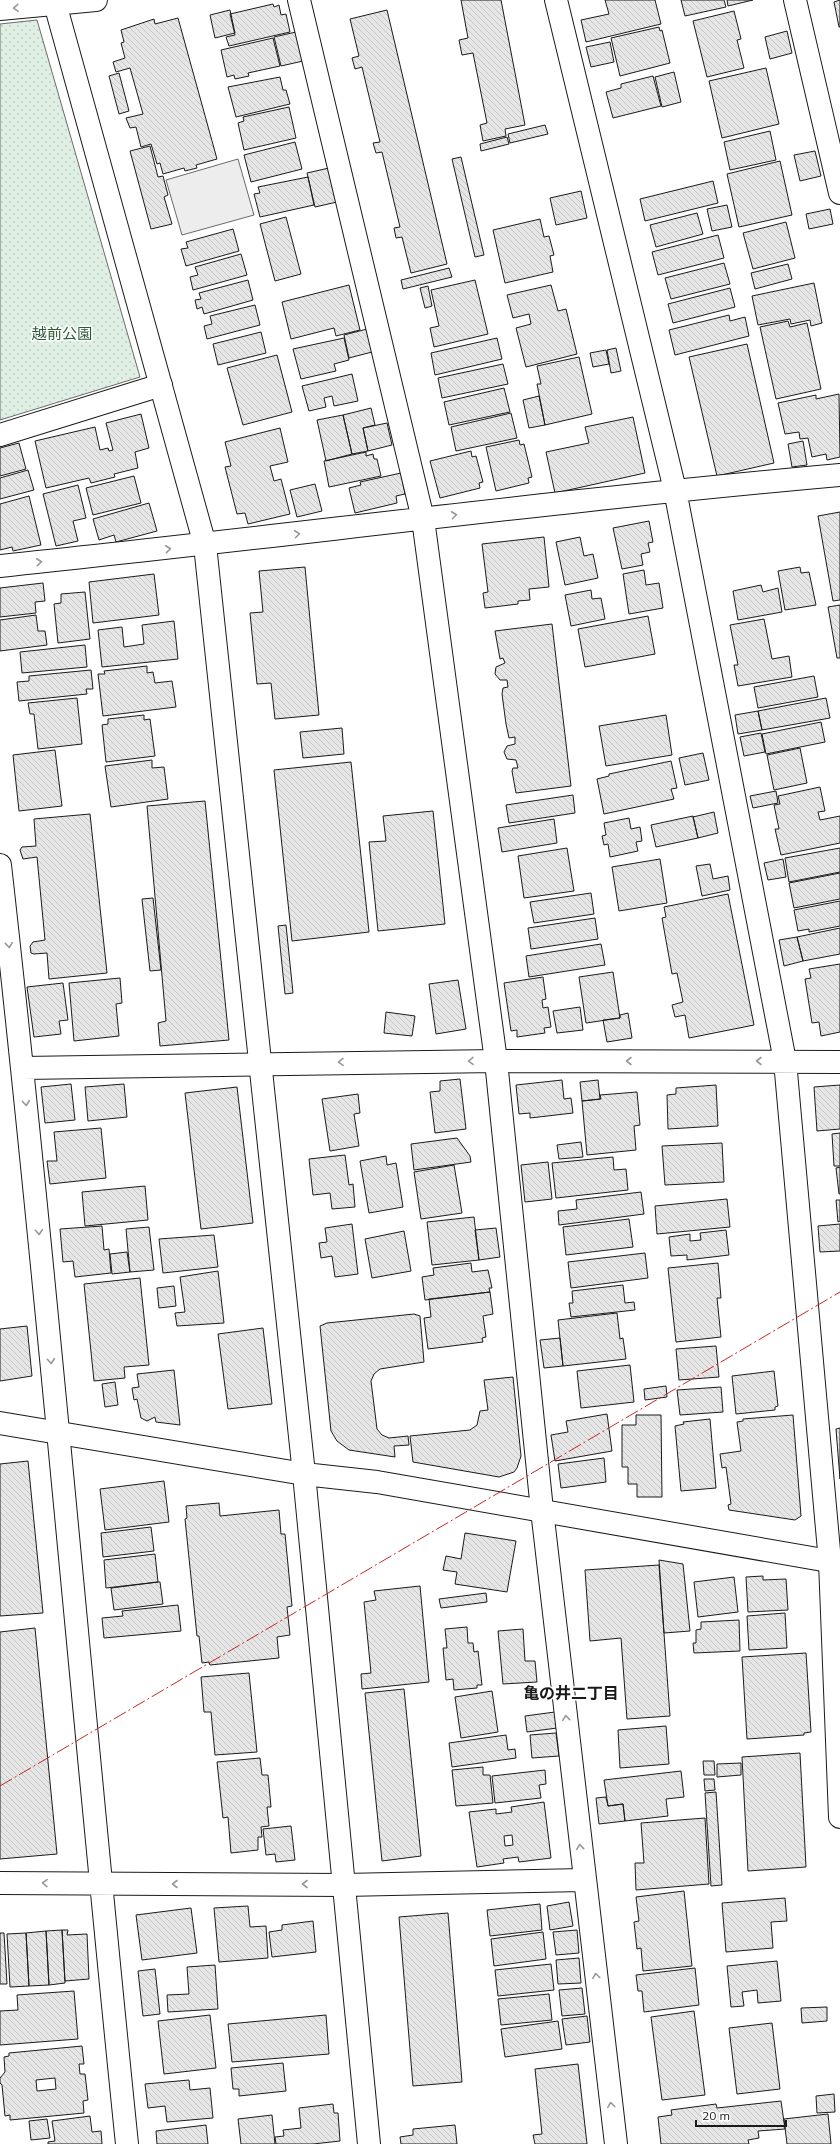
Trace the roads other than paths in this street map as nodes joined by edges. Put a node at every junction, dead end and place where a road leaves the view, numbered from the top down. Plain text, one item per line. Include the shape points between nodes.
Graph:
1 (96, 0) edge
2 (298, 0) edge
3 (556, 0) edge
4 (796, 0) edge
5 (55, 2) edge
6 (0, 9) edge
7 (840, 193) edge
8 (161, 385) junction
9 (0, 435) edge
10 (840, 475) edge
11 (675, 490) junction
12 (423, 519) junction
13 (205, 545) junction
14 (0, 566) edge
15 (0, 865) edge
16 (496, 1061) junction
17 (785, 1061) junction
18 (840, 1062) edge
19 (260, 1063) junction
20 (23, 1068) junction
21 (0, 1423) edge
22 (58, 1432) junction
23 (304, 1474) junction
24 (542, 1510) junction
25 (835, 1562) edge
26 (840, 1817) edge
27 (584, 1880) junction
28 (0, 1882) edge
29 (100, 1884) junction
30 (344, 1885) junction
31 (127, 2144) edge
32 (369, 2144) edge
33 (616, 2144) edge

1 - 5 street
2 - 12 street
3 - 11 street
4 - 7 street
5 -> 6 street
5 - 8 street
8 - 9 street
8 - 13 street
10 - 11 street
12 -> 11 street
11 - 17 street
13 -> 12 street
12 - 16 street
14 -> 13 street
13 - 19 street
15 -> 20 street
17 -> 16 street
16 -> 19 street
16 - 24 street
17 - 18 street
17 - 25 street
19 - 20 street
19 - 23 street
20 -> 22 street
21 - 22 street
22 - 23 street
22 - 29 street
23 - 24 street via 377,1482
23 - 30 street
24 - 25 street
27 -> 24 street
25 - 26 street
27 - 30 street
33 -> 27 street
29 -> 28 street
30 -> 29 street
29 - 31 street
30 - 32 street

